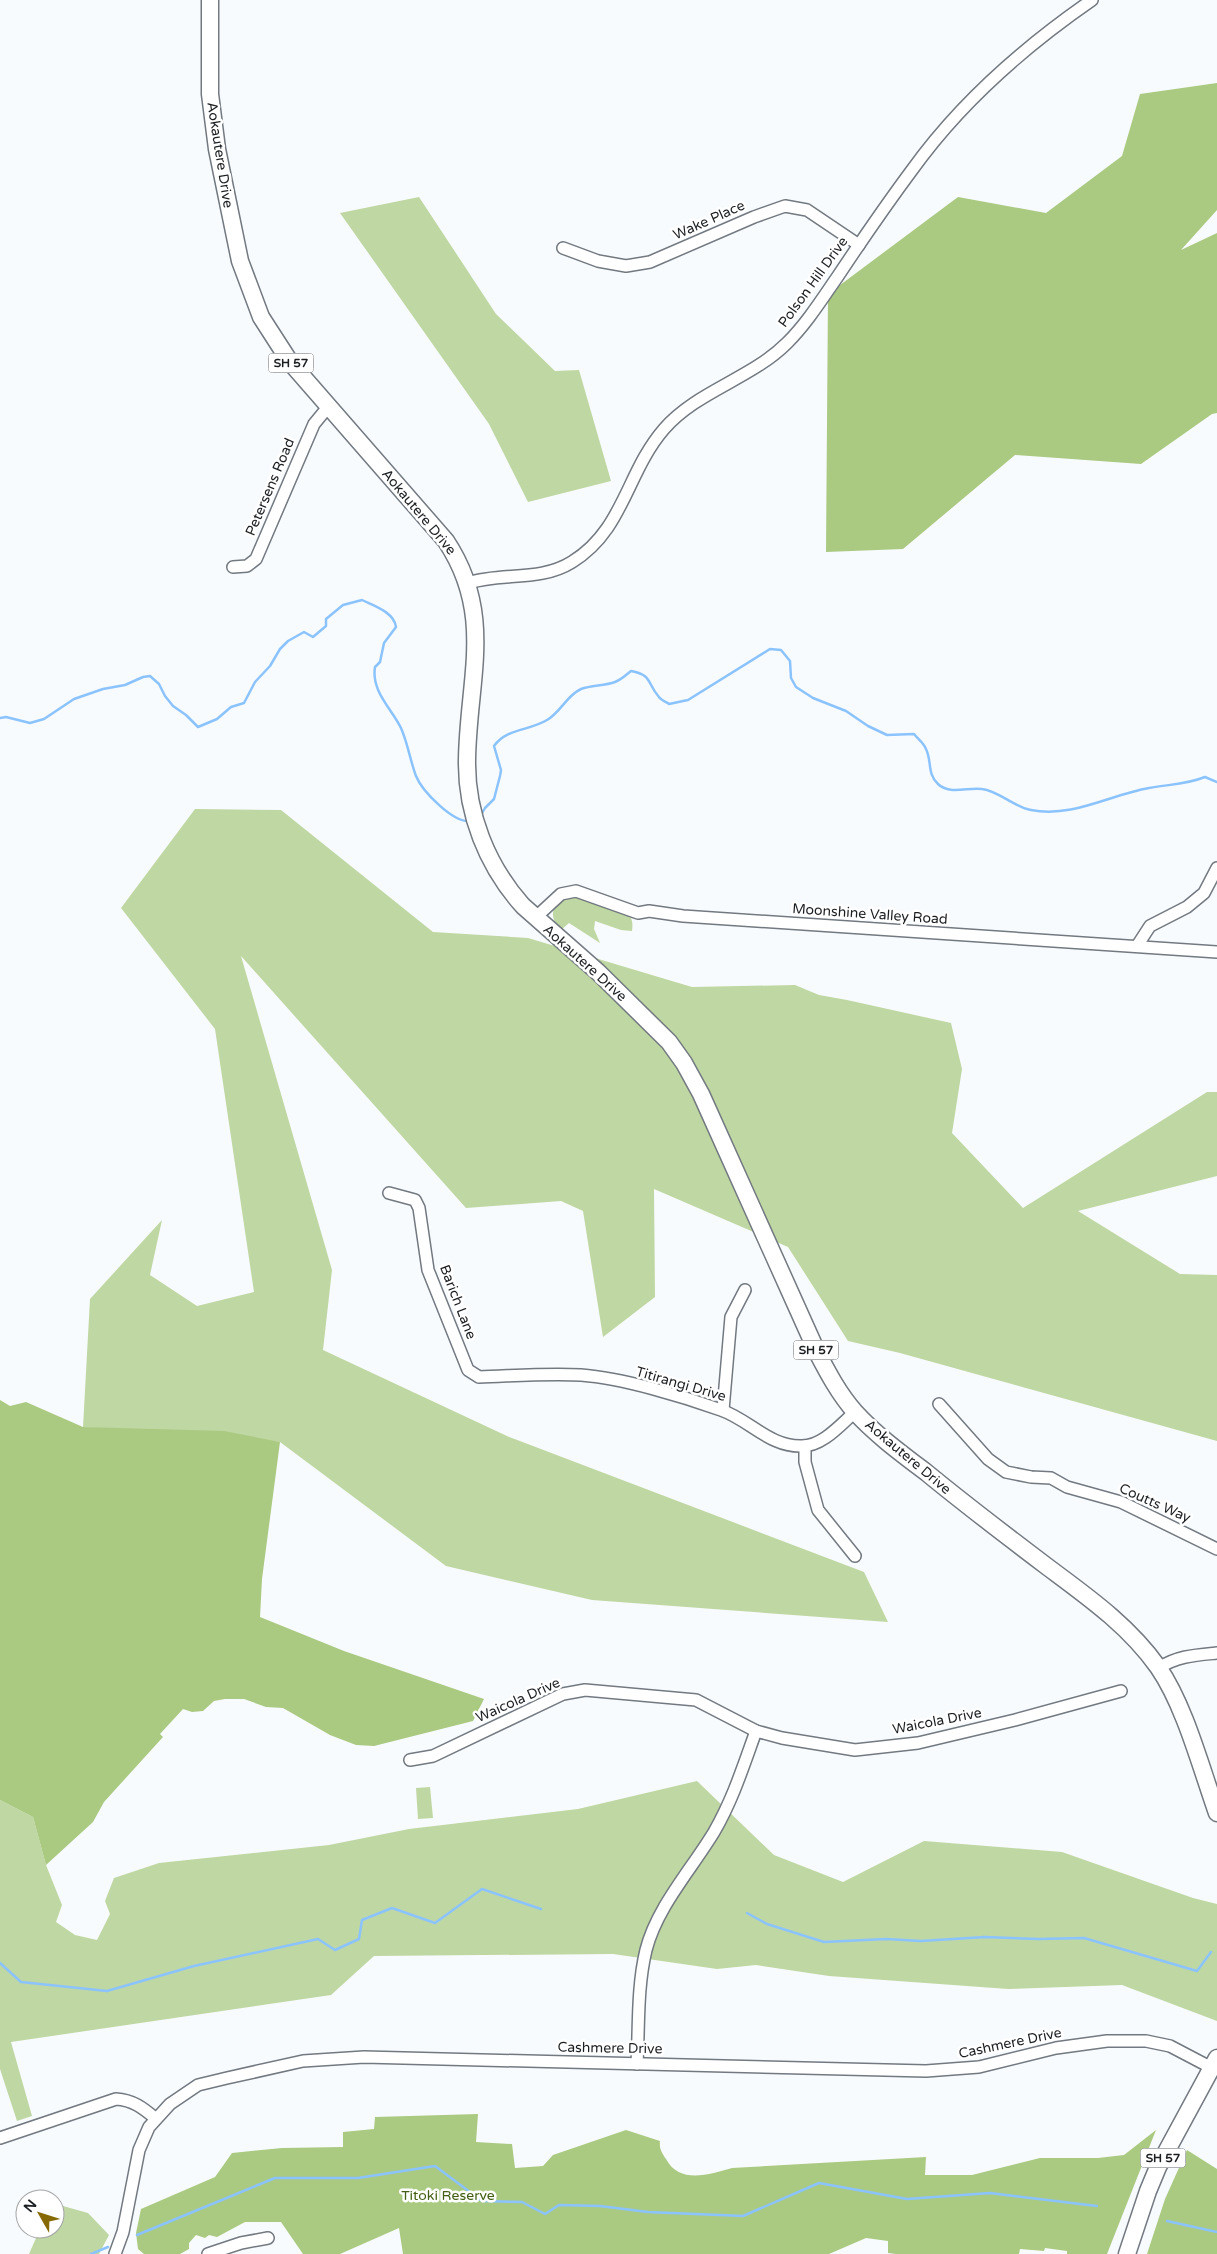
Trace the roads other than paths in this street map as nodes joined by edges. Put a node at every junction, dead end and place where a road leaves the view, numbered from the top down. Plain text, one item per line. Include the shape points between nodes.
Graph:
1 (210, 0) edge
2 (1092, 0) edge
3 (859, 244) junction
4 (563, 248) dead end
5 (328, 407) junction
6 (233, 567) dead end
7 (468, 583) junction
8 (1217, 868) edge
9 (535, 918) junction
10 (1137, 946) junction
11 (1217, 952) edge
12 (389, 1193) dead end
13 (745, 1290) dead end
14 (479, 1376) joint
15 (939, 1404) dead end
16 (723, 1410) junction
17 (856, 1412) junction
18 (805, 1446) junction
19 (1217, 1548) edge
20 (855, 1556) dead end
21 (1217, 1652) edge
22 (1159, 1668) junction
23 (1121, 1691) dead end
24 (756, 1731) junction
25 (410, 1760) dead end
26 (1217, 1813) edge
27 (1215, 2063) edge
28 (638, 2064) junction
29 (156, 2118) junction
30 (0, 2138) edge
31 (268, 2238) dead end
32 (116, 2254) edge
33 (208, 2254) edge
34 (1127, 2254) edge

1 - 5 highway, Aokautere Drive / SH 57 via 210,94 214,131 246,280 269,332
2 - 3 street, Polson Hill Drive via 1010,64 966,107 913,168
3 - 4 street, Wake Place via 807,210 785,206 650,262 626,266 598,261
3 - 7 street, Polson Hill Drive via 787,343 761,365 688,408 665,428 644,454 612,523 594,547 570,564 545,574
5 - 6 street, Petersens Road via 314,424 256,559 247,566
5 - 7 highway, Aokautere Drive / SH 57 via 446,541 458,558
7 - 9 highway, Aokautere Drive / SH 57 via 476,638 466,762 472,812 503,881
8 - 10 street via 1204,893 1187,907 1150,926
9 - 10 street, Moonshine Valley Road via 561,894 576,891 638,913 649,911 683,916
9 - 17 highway, Aokautere Drive / SH 57 via 598,972 669,1042 684,1063 817,1352 834,1383
10 - 11 street, Moonshine Valley Road
12 - 14 street, Barich Lane via 415,1200 419,1208 428,1270 468,1370
13 - 16 street via 731,1317
14 - 16 street, Titirangi Drive via 582,1375 635,1385
15 - 19 street, Coutts Way via 996,1466 1016,1474 1051,1478 1067,1487 1121,1502
16 - 18 street, Titirangi Drive via 771,1440 790,1446
17 - 18 street via 819,1442
17 - 22 highway, Aokautere Drive / SH 57 via 884,1440 1102,1609
18 - 20 street via 805,1462 818,1510
21 - 22 street via 1182,1657
22 - 26 highway, Aokautere Drive / SH 57 via 1184,1720
23 - 24 street, Waicola Drive via 918,1743 855,1750
24 - 25 street, Waicola Drive via 696,1700 584,1690 563,1694 434,1756
24 - 28 street via 732,1800 661,1913 646,1950 640,1993
27 - 28 street, Cashmere Drive via 1170,2046 1116,2041 1082,2043 994,2064 952,2070
27 - 34 highway, SH 57 via 1158,2167
28 - 29 street, Cashmere Drive via 364,2057 303,2062 198,2085
29 - 30 street via 129,2100 116,2099
29 - 32 street, Cashmere Drive via 139,2150
31 - 33 street

